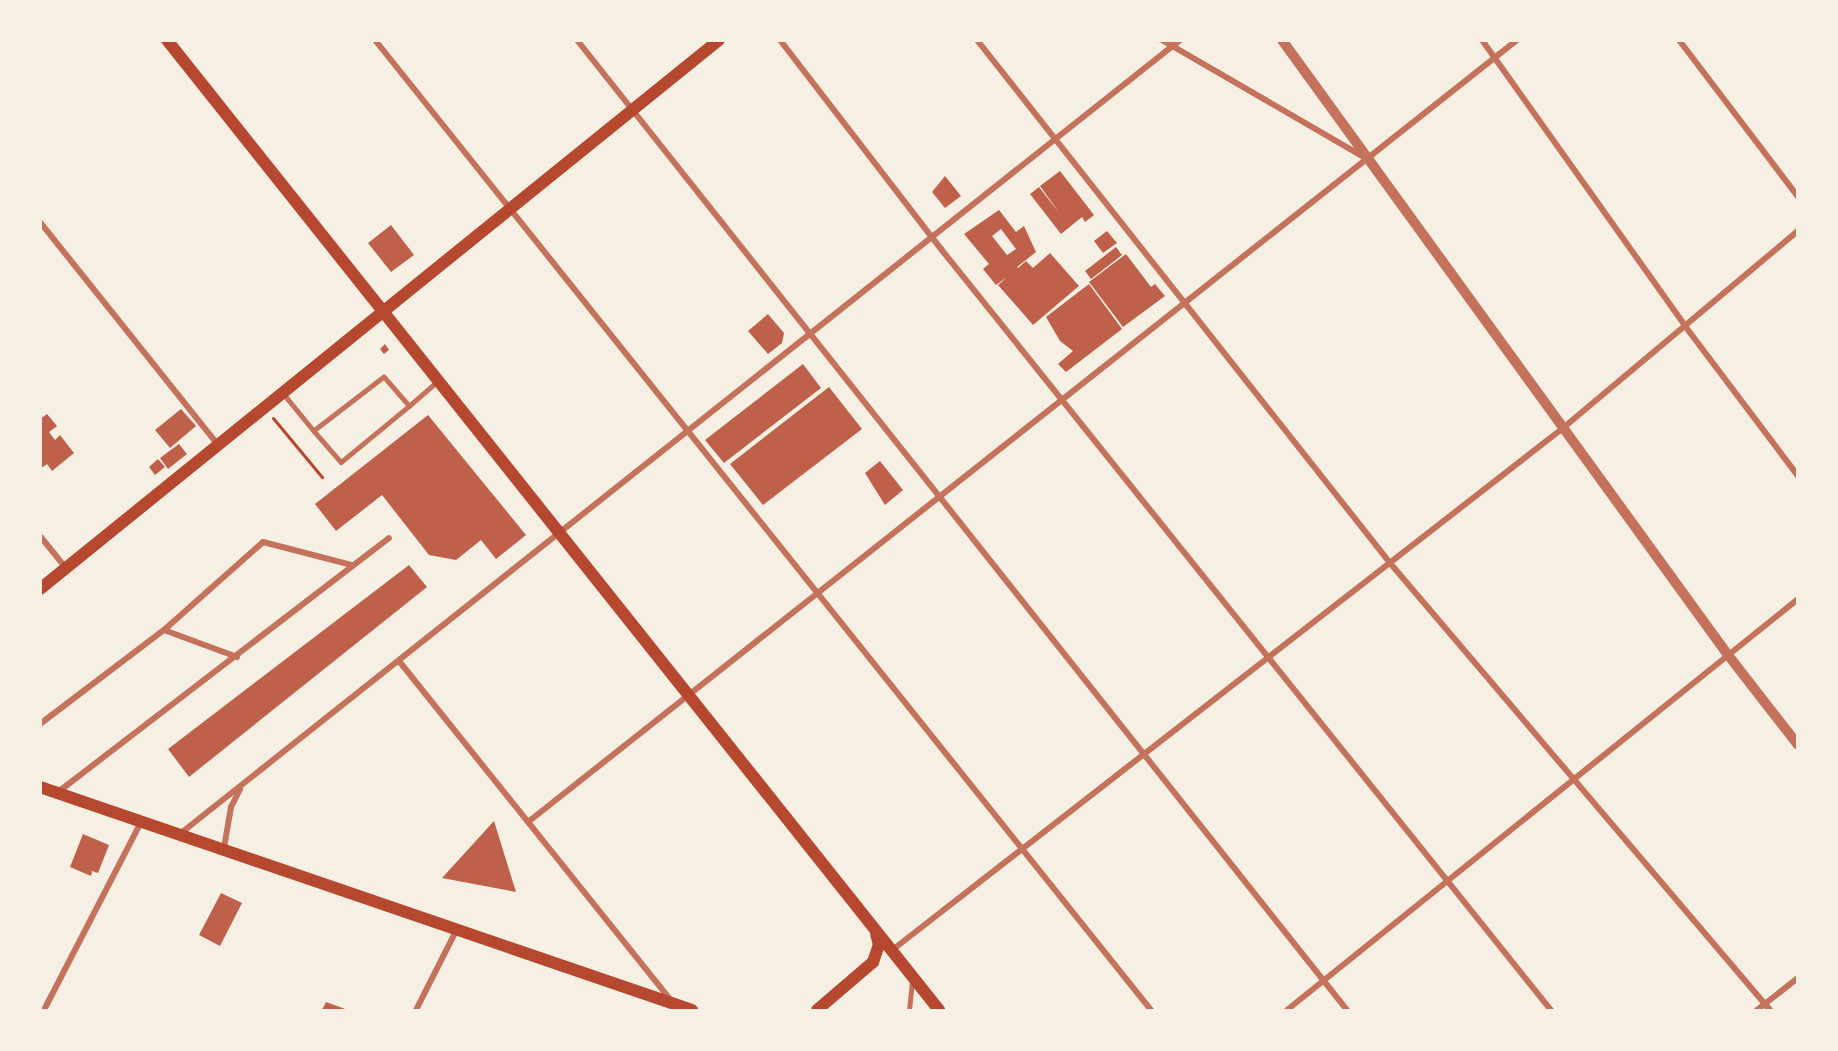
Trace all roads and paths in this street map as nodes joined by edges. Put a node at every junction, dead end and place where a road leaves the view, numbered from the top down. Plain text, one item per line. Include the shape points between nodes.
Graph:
1 (167, 40) edge
2 (375, 40) edge
3 (577, 40) edge
4 (719, 40) edge
5 (780, 40) edge
6 (977, 40) edge
7 (1162, 40) edge
8 (1180, 40) edge
9 (1282, 40) edge
10 (1482, 40) edge
11 (1517, 40) edge
12 (1679, 40) edge
13 (1172, 47) junction
14 (1495, 58) junction
15 (632, 110) junction
16 (1055, 142) junction
17 (1368, 159) junction
18 (1797, 197) edge
19 (510, 208) junction
20 (40, 222) edge
21 (1797, 231) edge
22 (933, 239) junction
23 (1183, 305) junction
24 (383, 311) junction
25 (1685, 326) junction
26 (812, 335) junction
27 (439, 380) junction
28 (283, 393) junction
29 (1063, 400) junction
30 (409, 406) junction
31 (265, 408) junction
32 (1563, 428) junction
33 (314, 431) junction
34 (690, 432) junction
35 (218, 445) junction
36 (1797, 476) edge
37 (322, 477) dead end
38 (940, 496) junction
39 (561, 534) junction
40 (40, 536) edge
41 (389, 538) dead end
42 (1390, 563) junction
43 (352, 565) junction
44 (66, 568) junction
45 (40, 589) edge
46 (818, 593) junction
47 (1797, 599) edge
48 (164, 630) junction
49 (1728, 655) junction
50 (237, 657) junction
51 (1269, 657) junction
52 (399, 661) junction
53 (688, 695) junction
54 (40, 724) edge
55 (1797, 746) edge
56 (1144, 754) junction
57 (1573, 781) junction
58 (243, 784) junction
59 (40, 787) edge
60 (58, 792) junction
61 (142, 819) junction
62 (528, 822) junction
63 (181, 833) junction
64 (224, 848) junction
65 (1020, 850) junction
66 (1447, 882) junction
67 (458, 929) junction
68 (876, 933) junction
69 (890, 951) junction
70 (912, 978) junction
71 (1797, 978) edge
72 (1324, 982) junction
73 (673, 1003) junction
74 (1765, 1004) junction
75 (44, 1011) edge
76 (416, 1011) edge
77 (692, 1011) edge
78 (817, 1011) edge
79 (909, 1011) edge
80 (939, 1011) edge
81 (1151, 1011) edge
82 (1287, 1011) edge
83 (1347, 1011) edge
84 (1551, 1011) edge
85 (1757, 1011) edge
86 (1770, 1011) edge

1 - 24 main road
2 - 19 street
3 - 15 street
4 - 15 main road
5 - 22 street
6 - 16 street
7 - 13 street
8 - 13 street
9 - 17 street
10 - 14 street
11 - 14 street
12 - 18 street
13 - 16 street
13 - 17 street
14 - 17 street
14 - 25 street
15 - 19 main road
15 - 26 street
16 - 22 street
16 - 23 street
17 - 23 street
17 - 32 street
19 - 24 main road
19 - 34 street
20 - 35 street
21 - 25 street
22 - 26 street
22 - 29 street
23 - 29 street
23 - 42 street
24 - 27 main road
24 - 28 main road
25 - 32 street
25 - 36 street
26 - 34 street
26 - 38 street
27 - 30 lane
27 - 39 main road
28 - 31 main road
28 - 33 lane
29 - 38 street
29 - 51 street
30 - 33 lane via 384,377
30 - 33 lane via 341,462
31 - 35 main road
31 - 37 path
32 - 42 street
32 - 49 street
34 - 39 street
34 - 46 street
35 - 44 main road
38 - 46 street
38 - 56 street
39 - 52 street
39 - 53 main road
40 - 44 street
41 - 43 street
42 - 51 street
42 - 57 street
43 - 48 street via 263,542
43 - 50 street
44 - 45 main road
46 - 53 street
46 - 65 street
47 - 49 street
48 - 50 street
48 - 54 street
49 - 55 street
49 - 57 street
50 - 60 street
51 - 56 street
51 - 66 street
52 - 58 street
52 - 62 street
53 - 62 street
53 - 68 main road
56 - 65 street
56 - 72 street
57 - 66 street
57 - 74 street
58 - 63 street
58 - 64 street via 231,807
59 - 60 main road
60 - 61 main road
61 - 63 main road
61 - 75 street
62 - 73 street
63 - 64 main road
64 - 67 main road
65 - 69 street
65 - 81 street
66 - 72 street
66 - 84 street
67 - 73 main road
67 - 76 street
68 - 69 main road
68 - 78 main road via 879,945 873,962
69 - 70 main road
70 - 79 lane
70 - 80 main road
71 - 74 street
72 - 82 street
72 - 83 street
73 - 77 main road
74 - 85 street
74 - 86 street

